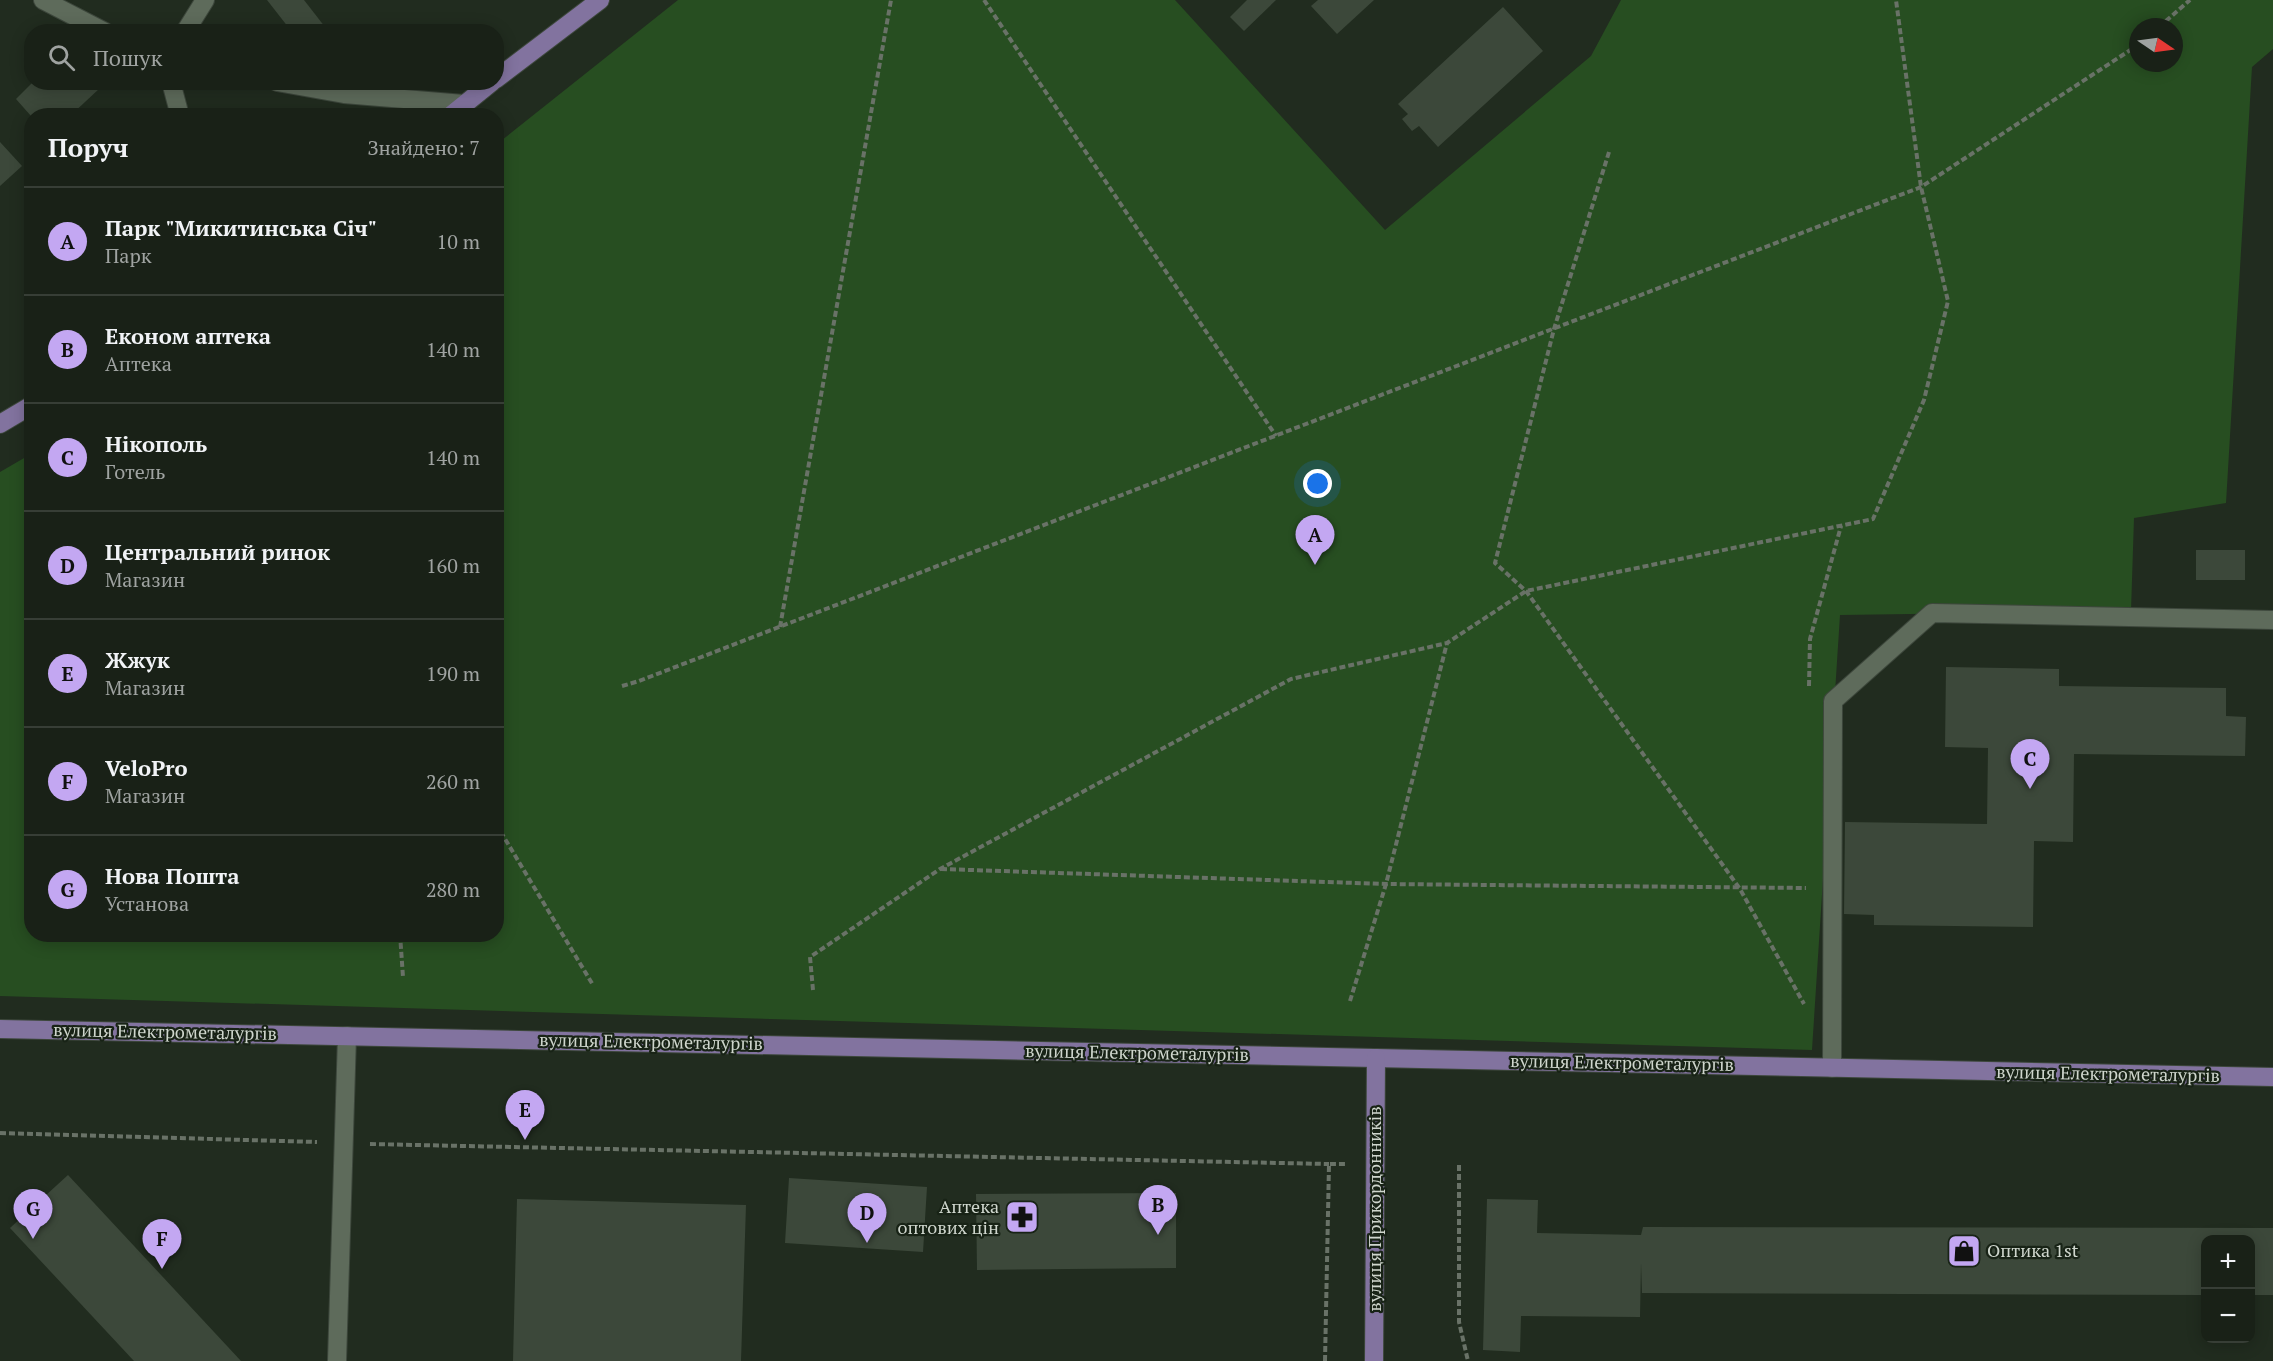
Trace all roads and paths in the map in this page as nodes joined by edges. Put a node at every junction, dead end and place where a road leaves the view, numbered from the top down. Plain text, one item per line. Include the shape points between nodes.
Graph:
1 (43, 0) edge
2 (205, 0) edge
3 (600, 0) edge
4 (891, 0) edge
5 (984, 0) edge
6 (1896, 0) edge
7 (2190, 0) edge
8 (2169, 18) edge
9 (90, 24) edge
10 (190, 24) edge
11 (2129, 51) edge
12 (504, 73) edge
13 (173, 90) edge
14 (322, 90) edge
15 (482, 90) edge
16 (464, 104) junction
17 (178, 108) edge
18 (459, 108) edge
19 (1609, 152) dead end
20 (1921, 187) junction
21 (1554, 329) junction
22 (24, 410) edge
23 (0, 424) edge
24 (1276, 436) junction
25 (1526, 591) junction
26 (2273, 620) edge
27 (780, 627) junction
28 (1447, 643) junction
29 (622, 686) dead end
30 (504, 837) edge
31 (940, 869) junction
32 (1386, 884) junction
33 (1807, 888) dead end
34 (1740, 889) junction
35 (401, 942) edge
36 (403, 978) dead end
37 (593, 985) dead end
38 (813, 990) dead end
39 (1350, 1001) dead end
40 (1807, 1010) dead end
41 (0, 1029) edge
42 (346, 1036) junction
43 (1376, 1058) junction
44 (1832, 1068) junction
45 (2273, 1077) edge
46 (0, 1133) edge
47 (344, 1143) junction
48 (1329, 1164) junction
49 (1375, 1164) junction
50 (1459, 1165) dead end
51 (337, 1361) edge
52 (1325, 1361) edge
53 (1374, 1361) edge
54 (1468, 1361) edge

1 - 9 street
2 - 10 street
3 - 12 main road
4 - 27 path
5 - 24 path
6 - 20 path
7 - 8 path
11 - 20 path
13 - 17 street
14 - 16 street
15 - 16 main road
16 - 18 main road
19 - 21 path
20 - 21 path
20 - 25 path via 1948,301 1924,400 1873,519
21 - 24 path
21 - 25 path via 1495,563
22 - 23 main road
24 - 27 path
25 - 28 path
25 - 34 path
26 - 44 street via 1932,614 1833,701
27 - 29 path
28 - 31 path via 1291,679
28 - 32 path
30 - 37 path
31 - 32 path
31 - 38 path via 810,957
32 - 34 path
32 - 39 path
33 - 34 path
34 - 40 path
35 - 36 path
41 - 42 main road, вулиця Електрометалургів
42 - 43 main road, вулиця Електрометалургів
42 - 47 street
43 - 44 main road, вулиця Електрометалургів
43 - 49 main road, вулиця Прикордонників
44 - 45 main road, вулиця Електрометалургів
46 - 47 path
47 - 48 path
47 - 51 street
48 - 49 path
48 - 52 path
49 - 53 main road, вулиця Прикордонників
50 - 54 path via 1459,1322

